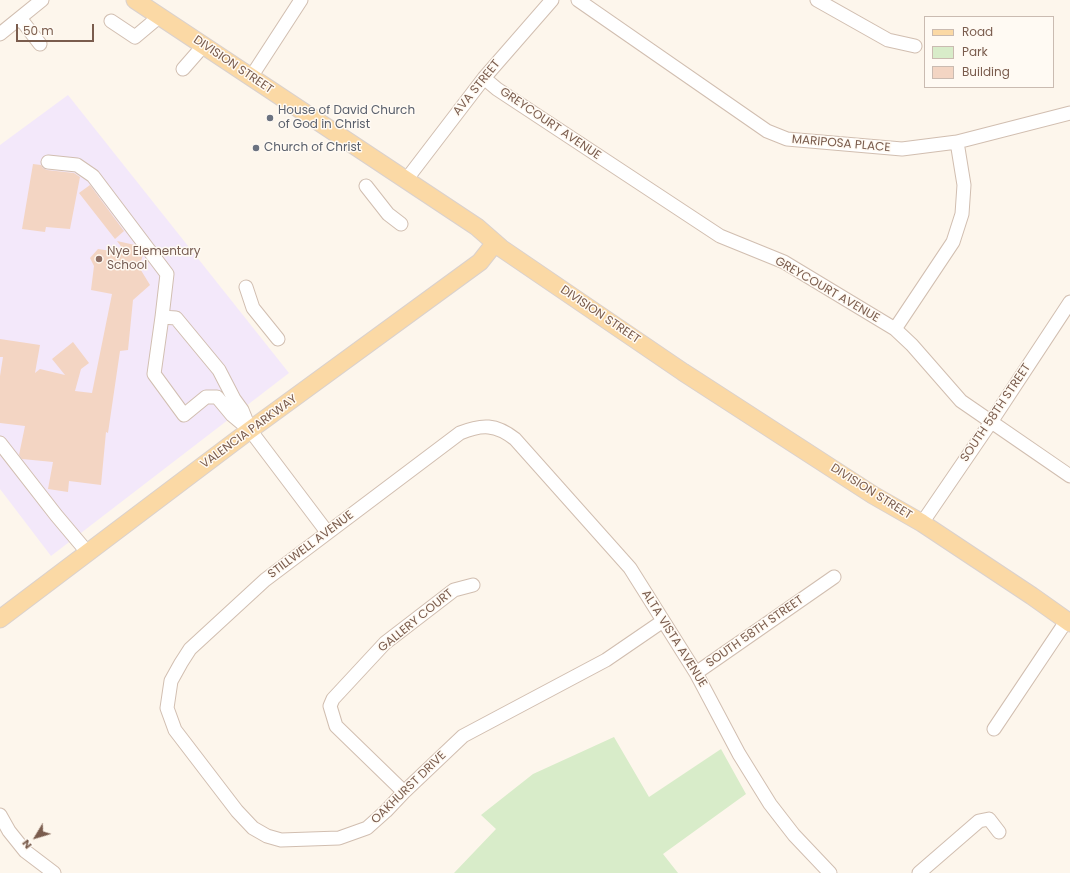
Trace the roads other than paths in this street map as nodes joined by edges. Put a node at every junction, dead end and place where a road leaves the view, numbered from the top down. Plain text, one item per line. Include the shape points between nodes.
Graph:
1 (42, 0) edge
2 (135, 0) edge
3 (301, 0) edge
4 (552, 0) edge
5 (578, 0) edge
6 (817, 0) edge
7 (160, 16) junction
8 (20, 18) junction
9 (111, 21) dead end
10 (0, 34) edge
11 (40, 44) dead end
12 (204, 45) junction
13 (915, 46) dead end
14 (183, 69) dead end
15 (251, 76) junction
16 (484, 78) junction
17 (1070, 113) edge
18 (957, 142) junction
19 (48, 162) dead end
20 (406, 180) junction
21 (366, 186) dead end
22 (402, 224) dead end
23 (495, 243) junction
24 (246, 287) dead end
25 (1070, 302) edge
26 (162, 317) junction
27 (895, 329) junction
28 (278, 339) dead end
29 (991, 422) junction
30 (491, 427) joint
31 (250, 430) junction
32 (0, 443) edge
33 (1070, 476) edge
34 (922, 523) junction
35 (327, 532) junction
36 (88, 553) junction
37 (834, 577) dead end
38 (473, 585) dead end
39 (0, 619) edge
40 (663, 621) junction
41 (1069, 622) edge
42 (696, 673) junction
43 (168, 703) joint
44 (994, 729) dead end
45 (404, 792) junction
46 (0, 815) edge
47 (1000, 832) dead end
48 (54, 873) edge
49 (830, 873) edge
50 (919, 873) edge

1 - 8 street
2 - 7 main road, DIVISION STREET
3 - 15 street
4 - 16 street, AVA STREET
5 - 18 street, MARIPOSA PLACE via 767,131 787,139 902,149
6 - 13 street via 888,40
7 - 9 street via 135,37
7 - 12 main road, DIVISION STREET
8 - 10 street
8 - 11 street
12 - 14 street
12 - 15 main road, DIVISION STREET
15 - 20 main road, DIVISION STREET
16 - 20 street, AVA STREET
16 - 27 street, GREYCOURT AVENUE via 720,236 784,262
17 - 18 street, MARIPOSA PLACE
18 - 27 street via 964,185 962,214 953,242
19 - 26 street via 77,165 93,176 167,274
20 - 23 main road, DIVISION STREET via 477,227
21 - 22 street via 388,214
23 - 31 main road, VALENCIA PARKWAY via 480,262
23 - 34 main road, DIVISION STREET via 683,372 873,495
24 - 28 street via 253,308
25 - 29 street, SOUTH 58TH STREET
26 - 31 street via 176,318 219,370 242,410
26 - 31 street via 154,374 184,415 206,397 217,397 232,415
27 - 29 street, GREYCOURT AVENUE via 961,401
29 - 33 street, GREYCOURT AVENUE
29 - 34 street, SOUTH 58TH STREET
30 - 35 street, STILLWELL AVENUE via 474,427 460,433
30 - 40 street, ALTA VISTA AVENUE via 507,432 515,439 626,564
31 - 35 street
31 - 36 main road, VALENCIA PARKWAY
32 - 36 street
34 - 41 main road, DIVISION STREET
35 - 43 street, STILLWELL AVENUE via 265,580 190,649 171,681
36 - 39 main road, VALENCIA PARKWAY
37 - 42 street, SOUTH 58TH STREET
38 - 45 street, GALLERY COURT via 454,590 385,643 333,699 330,706 336,726
40 - 42 street, ALTA VISTA AVENUE
40 - 45 street, OAKHURST DRIVE via 606,660 463,736
41 - 44 street
42 - 49 street, ALTA VISTA AVENUE via 739,754 770,804 794,835
43 - 45 street, OAKHURST DRIVE via 167,708 175,730 237,810 253,828 267,836 281,840 339,838 367,828
46 - 48 street via 25,850
47 - 50 street via 990,819 979,822

